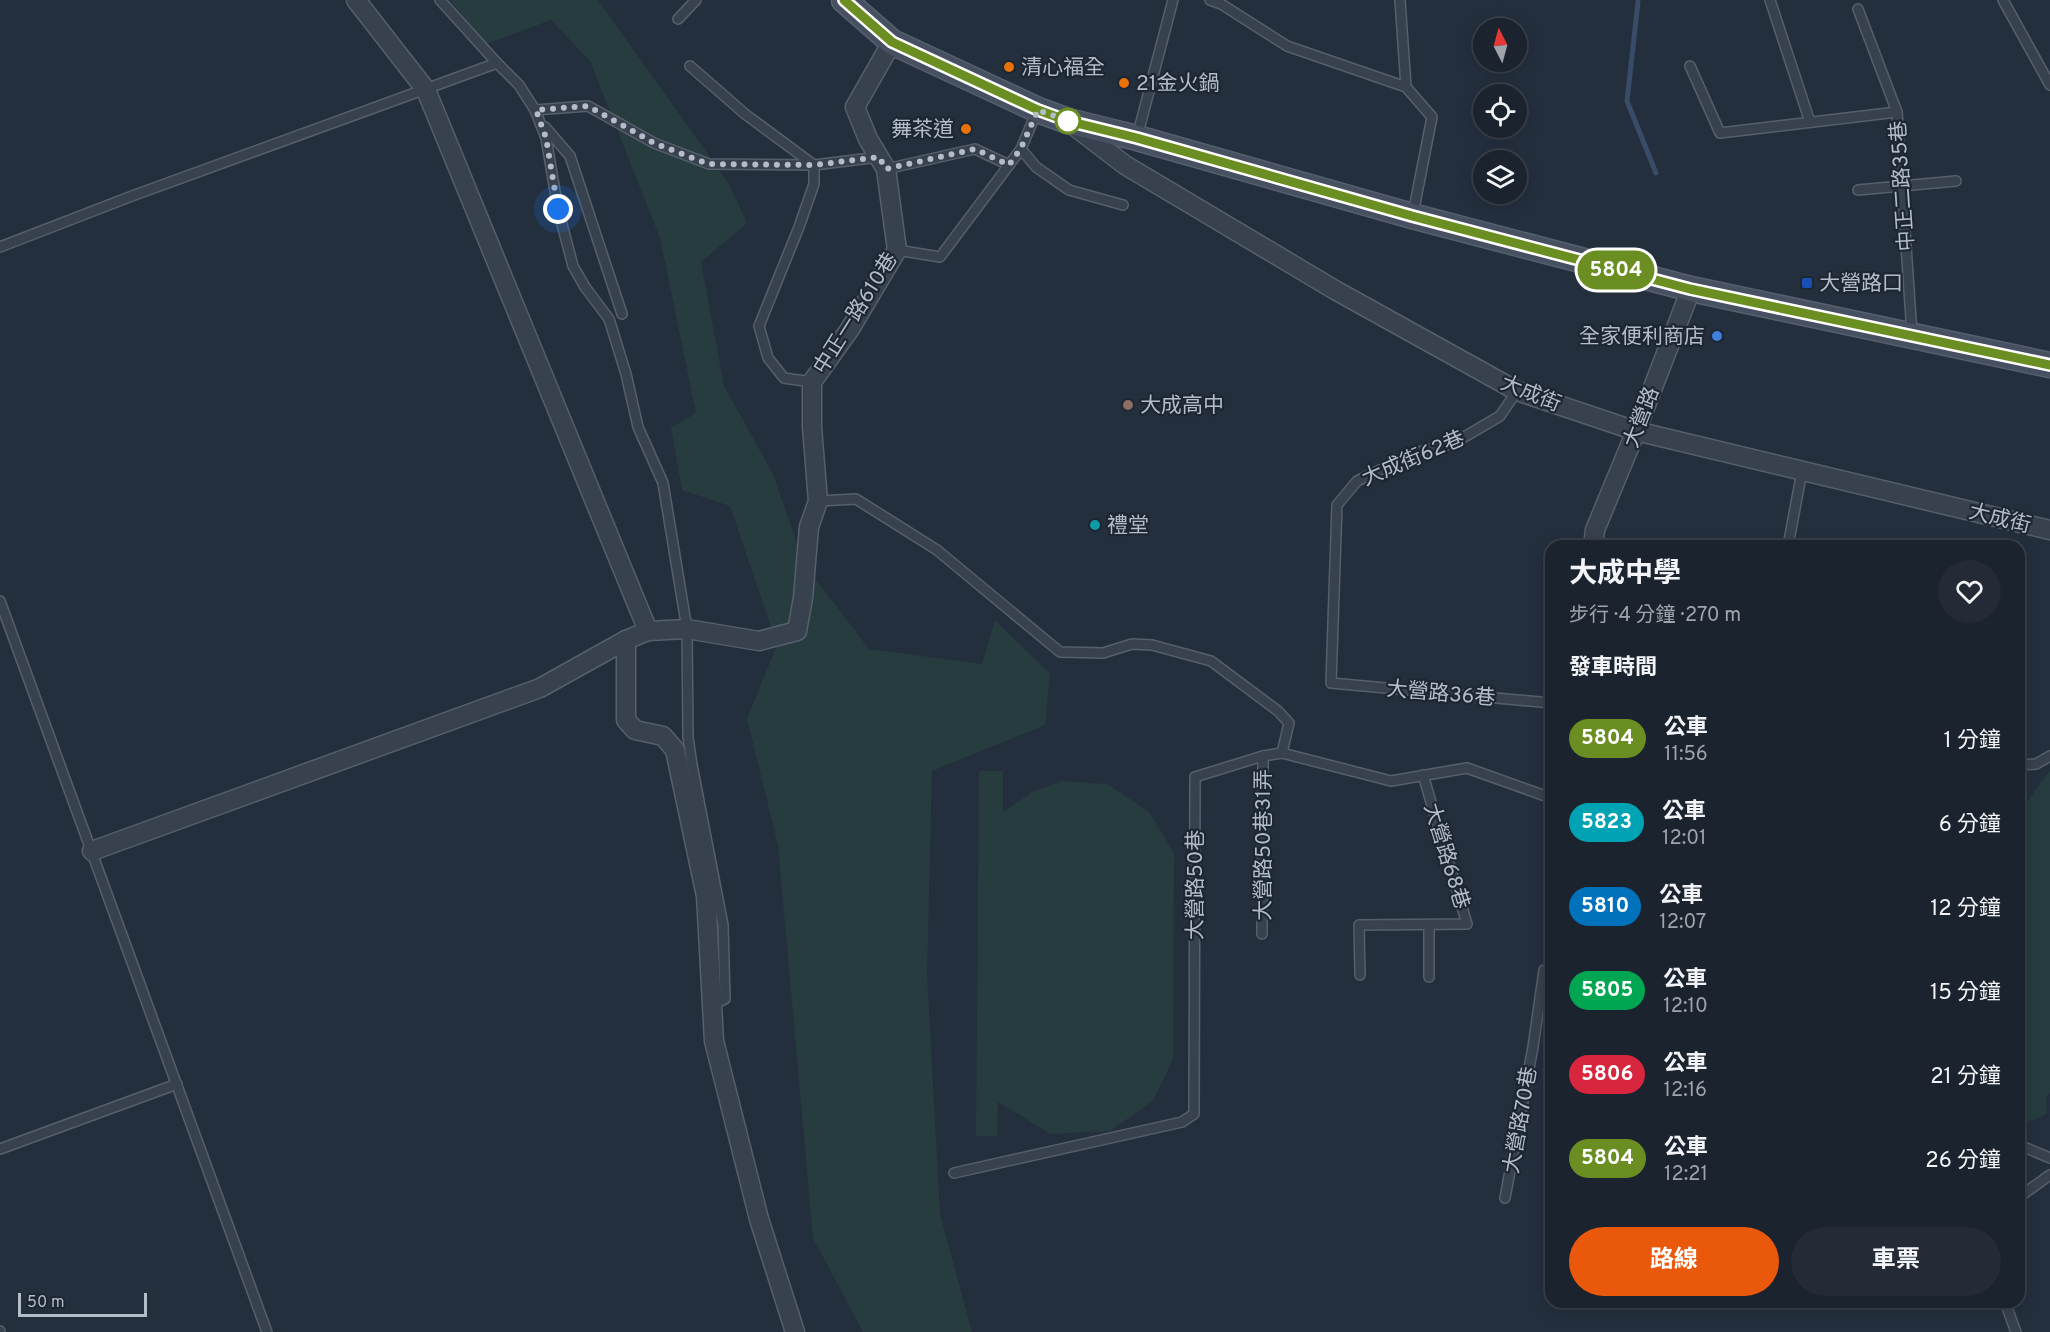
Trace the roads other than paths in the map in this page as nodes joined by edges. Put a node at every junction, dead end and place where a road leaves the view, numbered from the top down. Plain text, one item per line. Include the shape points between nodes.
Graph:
1 (356, 0) edge
2 (440, 0) edge
3 (696, 0) edge
4 (844, 0) edge
5 (1210, 0) edge
6 (1770, 0) edge
7 (2003, 0) edge
8 (1170, 1) edge
9 (1400, 4) edge
10 (1858, 9) dead end
11 (678, 19) dead end
12 (892, 42) junction
13 (497, 63) junction
14 (690, 66) dead end
15 (1690, 66) dead end
16 (2050, 85) edge
17 (1406, 87) junction
18 (426, 90) junction
19 (536, 110) junction
20 (1038, 110) junction
21 (1897, 112) junction
22 (539, 120) junction
23 (1068, 121) junction
24 (1810, 122) junction
25 (1137, 138) junction
26 (1021, 148) junction
27 (883, 163) junction
28 (814, 165) junction
29 (1009, 165) junction
30 (1956, 181) dead end
31 (1902, 186) junction
32 (1858, 190) dead end
33 (1123, 205) dead end
34 (1412, 216) junction
35 (0, 247) edge
36 (897, 250) junction
37 (1690, 289) junction
38 (622, 314) dead end
39 (1912, 334) junction
40 (2050, 365) edge
41 (812, 382) junction
42 (1517, 391) junction
43 (1636, 431) junction
44 (1802, 471) junction
45 (818, 501) junction
46 (2050, 530) edge
47 (1594, 540) edge
48 (1789, 540) edge
49 (0, 601) edge
50 (687, 628) junction
51 (648, 631) junction
52 (626, 640) junction
53 (1331, 683) joint
54 (1545, 703) edge
55 (1282, 753) junction
56 (1263, 756) junction
57 (2050, 756) edge
58 (2025, 765) edge
59 (1423, 776) junction
60 (1545, 796) edge
61 (92, 851) junction
62 (1429, 925) junction
63 (1262, 934) dead end
64 (1544, 970) dead end
65 (1360, 975) dead end
66 (1429, 977) dead end
67 (712, 1005) junction
68 (177, 1083) junction
69 (2025, 1148) edge
70 (0, 1149) edge
71 (2050, 1158) edge
72 (954, 1173) dead end
73 (2050, 1175) edge
74 (2025, 1193) edge
75 (1505, 1198) dead end
76 (2007, 1308) edge
77 (267, 1332) edge
78 (795, 1332) edge
79 (2016, 1332) edge

1 - 18 street
2 - 13 lane
3 - 11 lane
4 - 12 main road
5 - 17 lane via 1287,46
6 - 24 lane
7 - 16 lane
8 - 25 lane
9 - 17 lane
10 - 21 lane, 中正二路35巷
12 - 20 main road
12 - 27 street, 中正一路610巷 via 855,106
13 - 18 lane
13 - 19 lane
14 - 28 lane via 745,114
15 - 24 lane via 1720,133
17 - 34 lane via 1432,117
18 - 35 lane
18 - 51 street
19 - 22 lane
19 - 28 lane via 588,106 654,143 708,164
20 - 23 main road
20 - 26 lane
21 - 24 lane
21 - 31 lane, 中正二路35巷
22 - 38 lane via 570,156
22 - 50 lane via 573,266 609,319 627,374 638,428 663,483
23 - 25 main road
23 - 42 street, 大成街 via 1125,165 1335,290
25 - 34 main road
26 - 29 lane
26 - 33 lane via 1036,167 1069,190
27 - 28 lane
27 - 29 lane via 975,149
27 - 36 street, 中正一路610巷
28 - 41 lane via 814,184 759,326 768,358 784,378
29 - 36 lane via 940,258
30 - 31 lane
31 - 32 lane
31 - 39 lane, 中正二路35巷
34 - 37 main road
36 - 41 street, 中正一路610巷 via 850,329
37 - 39 main road
37 - 43 street, 大營路
39 - 40 main road
41 - 45 street, 中正一路610巷
42 - 43 street, 大成街
42 - 53 lane, 大成街62巷 via 1500,416 1455,443 1418,452 1357,481 1336,505
43 - 44 street, 大成街
43 - 47 street, 大營路
44 - 46 street, 大成街
44 - 48 lane
45 - 50 street, 中正一路610巷 via 809,526 797,631 759,641
45 - 55 lane via 856,499 937,550 1060,652 1103,653 1132,644 1152,645 1211,661 1289,723
49 - 61 lane
50 - 51 street
50 - 67 lane via 688,737 723,925 725,999
51 - 52 street
52 - 61 street via 540,688
52 - 67 street via 626,720 635,730 663,736 675,750 706,896
53 - 54 lane, 大營路36巷
55 - 56 lane, 大營路50巷
55 - 59 lane, 大營路50巷 via 1391,780
56 - 63 lane, 大營路50巷31弄
56 - 72 lane, 大營路50巷 via 1195,777 1194,1114 1182,1122
57 - 58 lane
59 - 60 lane, 大營路50巷 via 1467,768
59 - 62 lane, 大營路68巷 via 1467,924
61 - 68 lane
62 - 65 lane, 大營路68巷 via 1359,926
62 - 66 lane
64 - 75 lane, 大營路70巷
67 - 78 street via 714,1041 756,1208
68 - 70 lane
68 - 77 lane
69 - 71 lane
73 - 74 lane
76 - 79 lane

